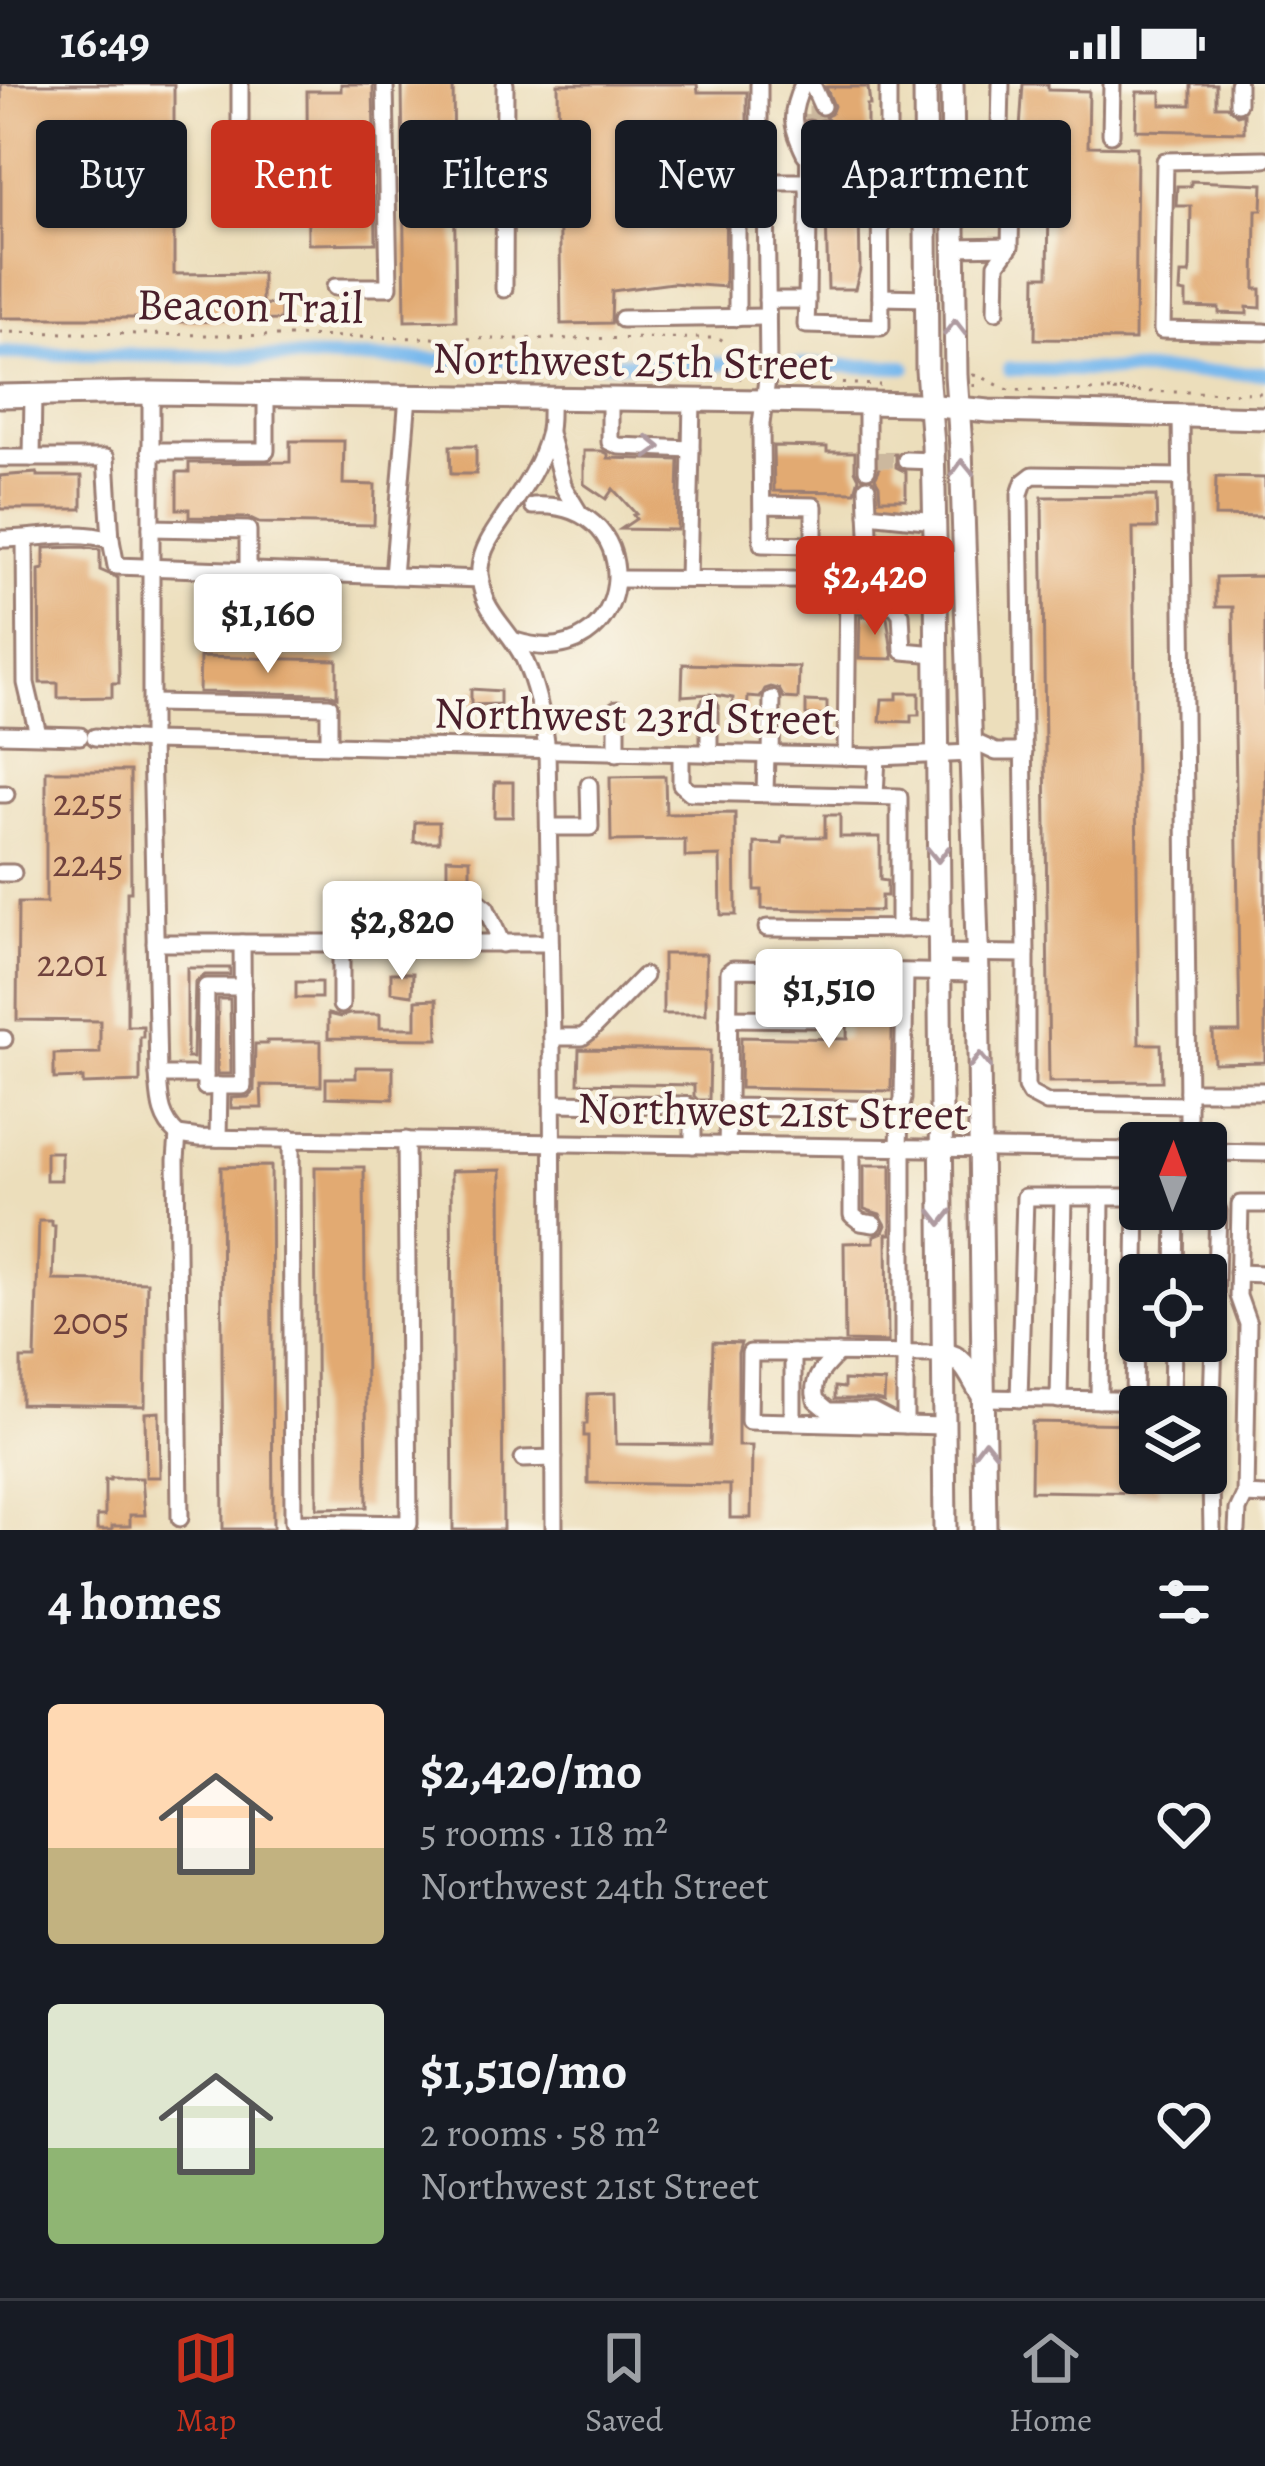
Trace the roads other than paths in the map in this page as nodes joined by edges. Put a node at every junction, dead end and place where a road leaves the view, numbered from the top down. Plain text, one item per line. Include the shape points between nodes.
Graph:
1 (240, 84) edge
2 (386, 84) edge
3 (505, 84) edge
4 (759, 84) edge
5 (808, 84) edge
6 (888, 84) edge
7 (925, 84) edge
8 (952, 84) edge
9 (1000, 84) edge
10 (1112, 84) edge
11 (1238, 84) edge
12 (1238, 104) dead end
13 (812, 106) tunnel mouth
14 (240, 120) edge
15 (759, 120) edge
16 (886, 120) edge
17 (925, 120) edge
18 (953, 120) edge
19 (1000, 120) edge
20 (1111, 134) dead end
21 (801, 145) edge
22 (1265, 159) edge
23 (737, 228) edge
24 (766, 228) edge
25 (807, 228) edge
26 (882, 228) edge
27 (926, 228) edge
28 (955, 228) edge
29 (1010, 228) edge
30 (1010, 246) junction
31 (955, 247) junction
32 (335, 287) dead end
33 (504, 290) dead end
34 (881, 298) junction
35 (927, 298) junction
36 (806, 300) junction
37 (767, 308) junction
38 (996, 311) dead end
39 (737, 318) junction
40 (622, 319) dead end
41 (1265, 332) edge
42 (761, 390) junction
43 (151, 393) junction
44 (266, 394) junction
45 (874, 394) junction
46 (34, 395) junction
47 (0, 396) edge
48 (408, 396) junction
49 (550, 398) junction
50 (610, 399) junction
51 (692, 400) junction
52 (931, 405) junction
53 (958, 408) junction
54 (1181, 414) junction
55 (1265, 418) edge
56 (549, 433) junction
57 (691, 449) junction
58 (151, 451) junction
59 (0, 458) edge
60 (32, 458) junction
61 (906, 460) tunnel mouth
62 (934, 461) junction
63 (1182, 477) junction
64 (533, 506) dead end
65 (762, 506) dead end
66 (580, 514) junction
67 (868, 514) junction
68 (934, 520) junction
69 (151, 528) junction
70 (0, 539) edge
71 (25, 539) junction
72 (111, 540) junction
73 (151, 568) junction
74 (248, 571) junction
75 (392, 576) junction
76 (481, 578) junction
77 (618, 579) junction
78 (688, 579) junction
79 (848, 580) junction
80 (871, 580) junction
81 (936, 580) junction
82 (848, 604) junction
83 (515, 641) junction
84 (936, 654) junction
85 (772, 699) dead end
86 (151, 703) junction
87 (710, 706) dead end
88 (617, 709) dead end
89 (0, 734) edge
90 (38, 734) junction
91 (151, 741) junction
92 (329, 744) junction
93 (972, 747) junction
94 (547, 749) junction
95 (1024, 752) junction
96 (617, 753) junction
97 (681, 754) junction
98 (709, 754) junction
99 (768, 755) junction
100 (938, 755) junction
101 (846, 757) junction
102 (877, 757) junction
103 (589, 785) dead end
104 (765, 793) junction
105 (875, 795) junction
106 (549, 827) junction
107 (767, 928) dead end
108 (899, 928) junction
109 (939, 929) junction
110 (155, 943) junction
111 (242, 943) junction
112 (341, 944) junction
113 (437, 944) junction
114 (502, 944) junction
115 (550, 944) junction
116 (1026, 954) junction
117 (939, 963) junction
118 (977, 964) junction
119 (825, 970) junction
120 (905, 973) junction
121 (644, 976) dead end
122 (243, 987) junction
123 (341, 1005) dead end
124 (728, 1018) junction
125 (552, 1037) junction
126 (158, 1075) junction
127 (212, 1081) junction
128 (1265, 1091) edge
129 (1188, 1098) junction
130 (552, 1103) junction
131 (728, 1107) junction
132 (900, 1110) junction
133 (1188, 1122) edge
134 (178, 1135) junction
135 (218, 1138) junction
136 (292, 1138) junction
137 (406, 1140) junction
138 (552, 1143) junction
139 (693, 1145) junction
140 (727, 1146) junction
141 (852, 1148) junction
142 (901, 1148) junction
143 (941, 1149) junction
144 (982, 1149) junction
145 (1119, 1151) edge
146 (1227, 1152) edge
147 (1265, 1153) edge
148 (1063, 1197) junction
149 (1101, 1197) junction
150 (1119, 1197) edge
151 (1265, 1204) edge
152 (889, 1224) junction
153 (1137, 1230) edge
154 (1217, 1230) edge
155 (1238, 1274) junction
156 (1265, 1274) edge
157 (794, 1352) junction
158 (838, 1353) junction
159 (904, 1354) junction
160 (943, 1354) junction
161 (1134, 1386) edge
162 (1213, 1386) edge
163 (984, 1398) junction
164 (1019, 1400) junction
165 (1059, 1400) junction
166 (1100, 1400) junction
167 (1119, 1401) edge
168 (793, 1422) junction
169 (901, 1425) junction
170 (943, 1426) junction
171 (523, 1459) dead end
172 (554, 1459) junction
173 (1211, 1494) edge
174 (1245, 1495) junction
175 (1265, 1496) edge
176 (180, 1518) dead end
177 (554, 1530) edge
178 (944, 1530) edge
179 (985, 1530) edge
180 (1211, 1530) edge
181 (1237, 1530) edge

1 - 14 street
2 - 32 street via 388,287
3 - 33 street
4 - 15 street
5 - 13 street
5 - 21 street via 793,104
6 - 16 street
7 - 17 main road
8 - 18 main road
9 - 19 street
10 - 20 street
11 - 12 street
22 - 41 street via 1165,161 1162,329
23 - 39 street
24 - 37 street
25 - 36 street
26 - 34 street
27 - 35 main road
28 - 31 main road
29 - 30 street
30 - 31 street
30 - 38 street via 997,264
53 -> 31 main road
34 - 35 street
34 - 36 street via 881,327 806,326
35 - 52 main road
36 - 37 street
37 - 39 street
37 - 42 street
39 - 40 street
42 - 45 main road, Northwest 25th Street
42 - 51 main road, Northwest 25th Street
42 - 65 street
43 - 44 main road, Northwest 25th Street
43 - 46 main road, Northwest 25th Street
43 - 58 street
44 - 48 main road, Northwest 25th Street
44 - 58 street via 266,451
45 - 52 main road, Northwest 25th Street
45 - 67 street
46 - 47 main road, Northwest 25th Street
46 - 60 street
48 - 49 main road, Northwest 25th Street
48 - 75 street
49 - 50 main road, Northwest 25th Street
49 - 56 street
50 - 51 main road, Northwest 25th Street
50 -> 57 street via 610,442
51 - 57 street
52 - 53 main road, Northwest 25th Street
52 - 62 main road
53 - 54 main road, Northwest 25th Street
93 -> 53 main road
54 - 55 main road, Northwest 25th Street
54 - 63 street
56 - 66 street
56 - 76 street via 483,552
57 - 78 street
58 - 69 street
59 - 60 street
60 - 72 street via 106,458
61 - 62 street
62 - 68 main road
63 - 95 street via 1033,475 1024,482
63 - 129 street
64 - 66 street
66 - 77 street via 604,534
67 - 68 street
67 - 80 street
68 - 81 main road
69 - 73 street
69 - 74 street via 248,530
70 - 71 street
71 - 72 street
71 - 90 street via 26,683
72 - 73 street via 116,566
73 - 74 street
73 - 86 street
74 - 75 street
75 - 76 street
76 - 83 street via 488,608
77 - 78 street
77 - 83 street via 610,609 576,641 546,648
78 - 79 street
79 - 80 street
79 - 82 street
80 - 81 street
81 - 84 main road
82 - 84 street via 894,605 903,651
82 - 101 street
83 - 94 street
84 - 100 main road
85 - 99 street
86 - 91 street
86 - 92 street via 329,706
87 - 98 street
88 - 96 street
89 - 90 street, Northwest 23rd Street
90 - 91 street, Northwest 23rd Street
91 - 92 street, Northwest 23rd Street
91 - 110 street
92 - 94 street, Northwest 23rd Street
93 - 95 street, Northwest 23rd Street
93 - 100 street, Northwest 23rd Street
93 - 118 main road
94 - 96 street, Northwest 23rd Street
94 - 106 street
95 - 116 street
96 - 97 street, Northwest 23rd Street
97 - 98 street, Northwest 23rd Street
97 - 104 street via 686,791
98 - 99 street, Northwest 23rd Street
99 - 101 street, Northwest 23rd Street
99 - 104 street
100 - 102 street, Northwest 23rd Street
100 -> 109 main road
101 - 102 street, Northwest 23rd Street
102 - 105 street
103 - 106 street via 590,826
104 - 105 street
105 - 108 street via 899,799
106 - 115 street
107 - 108 street
108 - 109 street
109 - 117 main road
110 - 111 street
110 - 126 street
111 - 112 street
111 - 122 street
112 - 113 street
112 - 123 street
113 - 114 street
113 - 114 street via 437,906 480,903
114 - 115 street
115 - 125 street
116 - 118 street
116 - 129 street via 1030,1094 1047,1103
117 - 118 street
117 - 120 street
117 - 143 main road
144 -> 118 main road
119 - 120 street
119 - 124 street via 733,969
119 - 124 street via 824,1019
120 - 132 street
121 - 125 street via 582,1037
122 - 127 street via 243,1086
122 - 127 street via 206,987
124 - 131 street
125 - 130 street
126 - 127 street
126 - 134 street via 161,1111
127 - 135 street
128 - 129 street
129 - 133 street
130 - 138 street
130 - 139 street via 686,1106
131 - 132 street
131 - 140 street
132 - 142 street
134 - 135 street, Northwest 21st Street
134 - 176 street
135 - 136 street, Northwest 21st Street
136 - 137 street, Northwest 21st Street
136 - 137 street via 293,1522 409,1524
137 - 138 street, Northwest 21st Street
138 - 139 street, Northwest 21st Street
138 - 172 street
139 - 140 street, Northwest 21st Street
140 - 141 street, Northwest 21st Street
141 - 142 street, Northwest 21st Street
141 - 152 street via 852,1215
142 - 143 street, Northwest 21st Street
142 - 152 street
143 - 144 street, Northwest 21st Street
143 -> 160 main road
144 - 145 street, Northwest 21st Street
144 - 163 main road
146 - 147 street
148 - 149 street
148 - 164 street via 1025,1197
148 - 165 street
149 - 150 street
149 - 166 street
151 - 155 street via 1240,1204
152 - 159 street
153 - 161 street
154 - 162 street
155 - 156 street
155 - 174 street via 1248,1324
157 - 158 street
157 - 168 street
157 - 168 street via 750,1353 749,1420
158 - 159 street
158 - 169 street via 813,1387 821,1408 872,1412
159 - 160 street
159 - 169 street
160 - 163 main road via 963,1361
160 - 170 main road
163 - 164 street
179 -> 163 main road
164 - 165 street
165 - 166 street
166 - 167 street
168 - 169 street
169 - 170 street
170 - 178 main road
171 - 172 street
172 - 177 street
173 - 180 street
174 - 175 street
174 - 181 street

